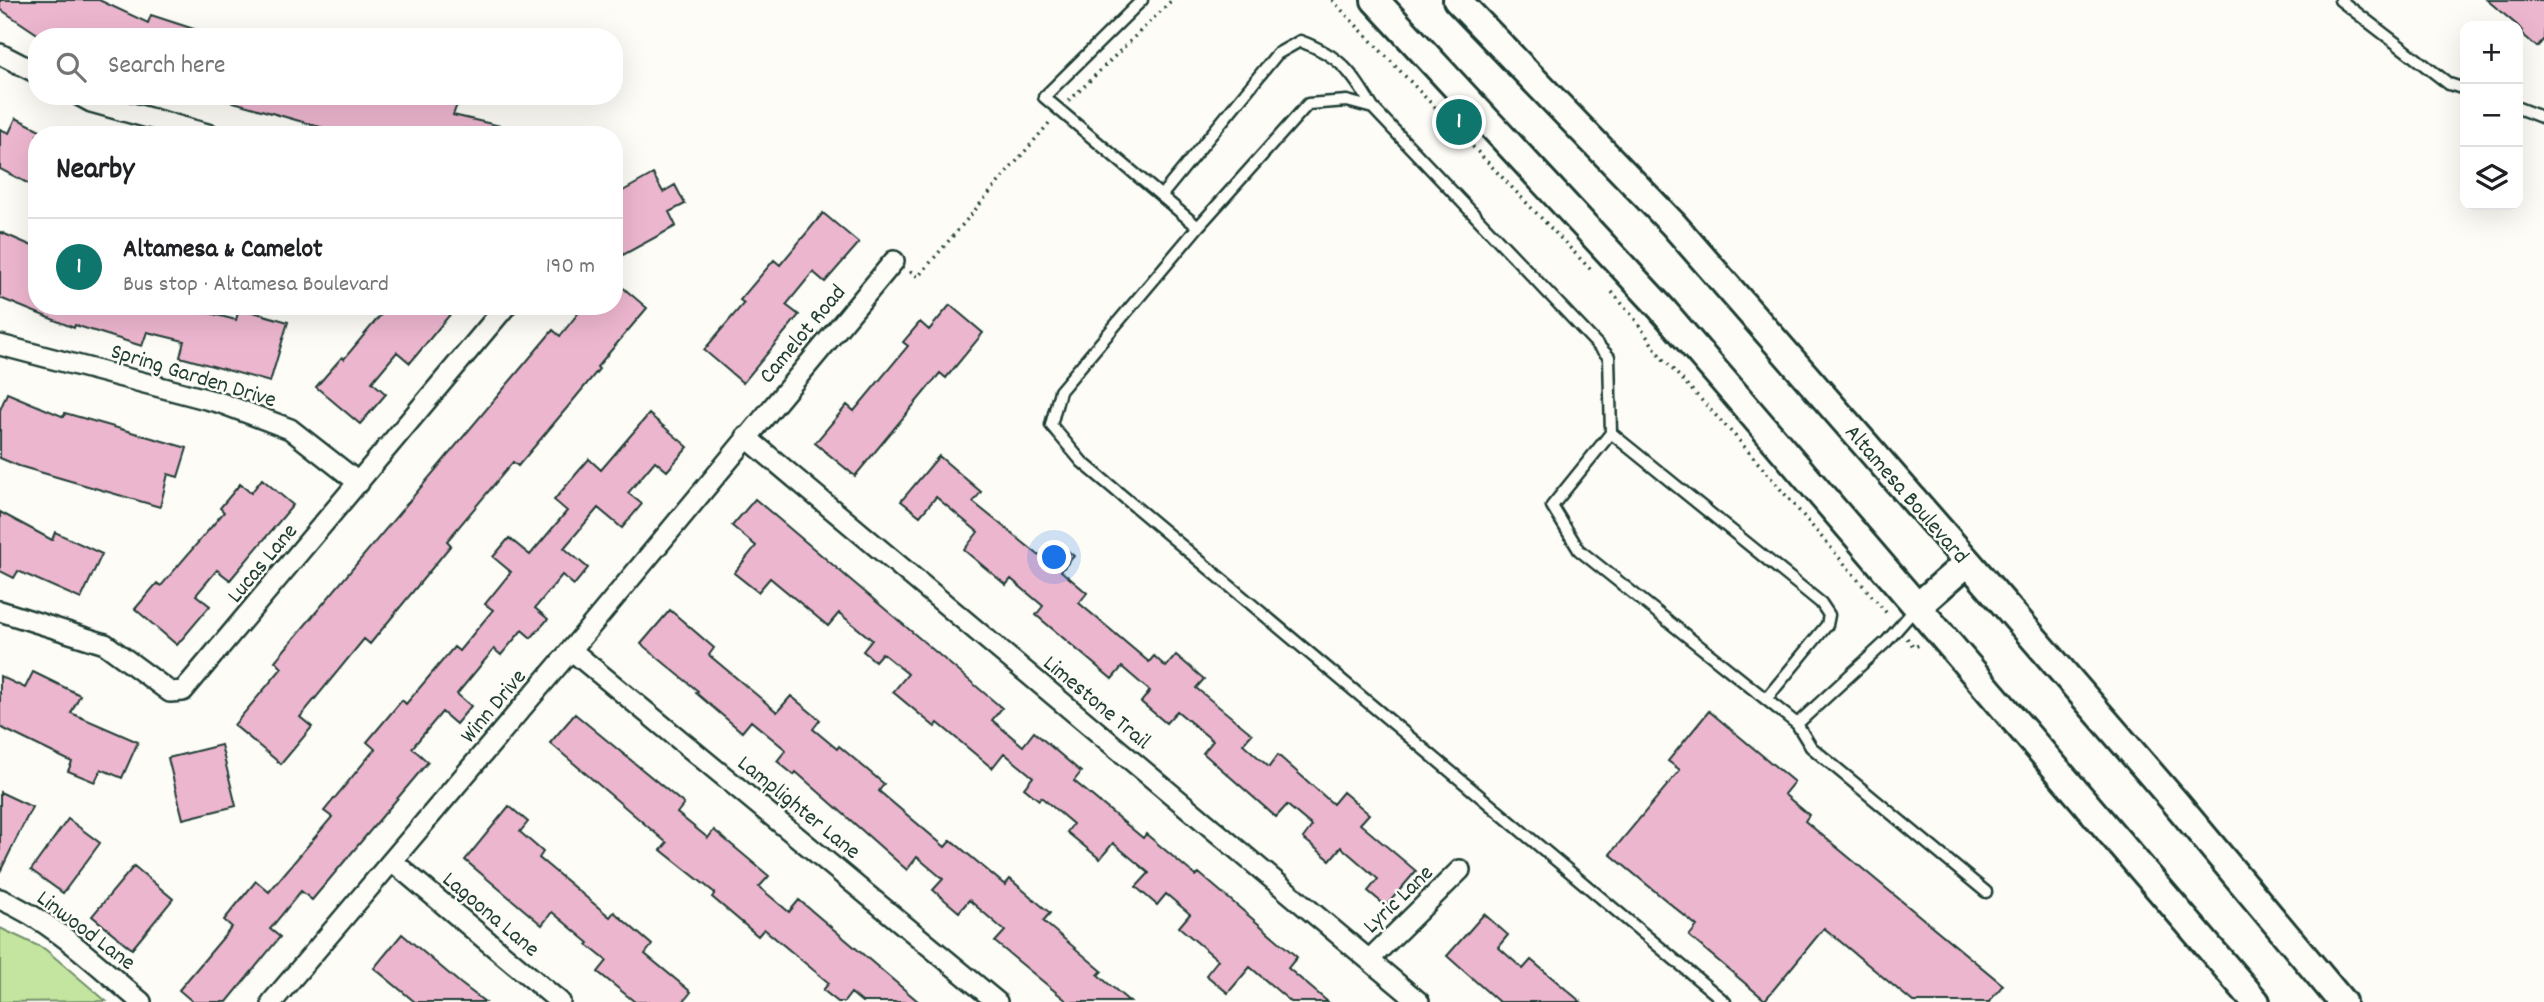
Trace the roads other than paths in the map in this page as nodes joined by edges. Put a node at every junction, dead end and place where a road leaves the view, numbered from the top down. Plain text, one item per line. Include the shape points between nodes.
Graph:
1 (1142, 0) edge
2 (1375, 0) edge
3 (1457, 0) edge
4 (2340, 0) edge
5 (0, 54) edge
6 (28, 68) edge
7 (2460, 87) edge
8 (102, 105) edge
9 (1373, 108) junction
10 (2523, 110) edge
11 (2544, 118) edge
12 (178, 126) edge
13 (1161, 196) junction
14 (1198, 227) junction
15 (894, 261) road end
16 (499, 315) edge
17 (0, 345) edge
18 (1611, 433) junction
19 (746, 437) junction
20 (359, 483) junction
21 (1968, 562) junction
22 (1918, 606) junction
23 (0, 611) edge
24 (571, 650) junction
25 (1766, 699) junction
26 (1797, 724) junction
27 (392, 860) junction
28 (1460, 870) dead end
29 (1986, 892) dead end
30 (0, 899) edge
31 (1369, 960) junction
32 (141, 1002) edge
33 (272, 1002) edge
34 (560, 1002) edge
35 (998, 1002) edge
36 (1419, 1002) edge
37 (1725, 1002) edge
38 (2256, 1002) edge
39 (2342, 1002) edge

1 - 13 lane via 1044,97
2 - 22 main road via 1662,309
3 - 21 main road, Altamesa Boulevard via 1673,224
4 - 7 lane via 2449,84
5 - 6 street
8 - 12 street
9 - 13 lane via 1351,73 1325,50 1300,41 1277,54
9 - 14 lane via 1347,101 1308,104
9 - 18 lane via 1609,357
10 - 11 lane
13 - 14 lane
14 - 37 lane via 1060,391 1051,425 1082,462
15 - 19 street, Camelot Road
16 - 20 street, Lucas Lane
17 - 20 street, Spring Garden Drive via 221,403 290,429
18 - 25 lane via 1552,506 1579,550
18 - 25 lane via 1821,603 1829,615 1827,625
19 - 24 street, Winn Drive
19 - 31 street, Limestone Trail
20 - 23 street, Lucas Lane via 183,691 170,692 105,644
21 - 22 main road
21 - 39 main road, Altamesa Boulevard
22 - 26 lane
22 - 38 main road
24 - 27 street, Winn Drive
24 - 35 street, Lamplighter Lane
25 - 26 lane
26 - 29 lane via 1811,747
27 - 33 street, Winn Drive
27 - 34 street, Lagoona Lane
28 - 31 street, Lyric Lane
30 - 32 street, Linwood Lane via 65,938
31 - 36 street, Limestone Trail

